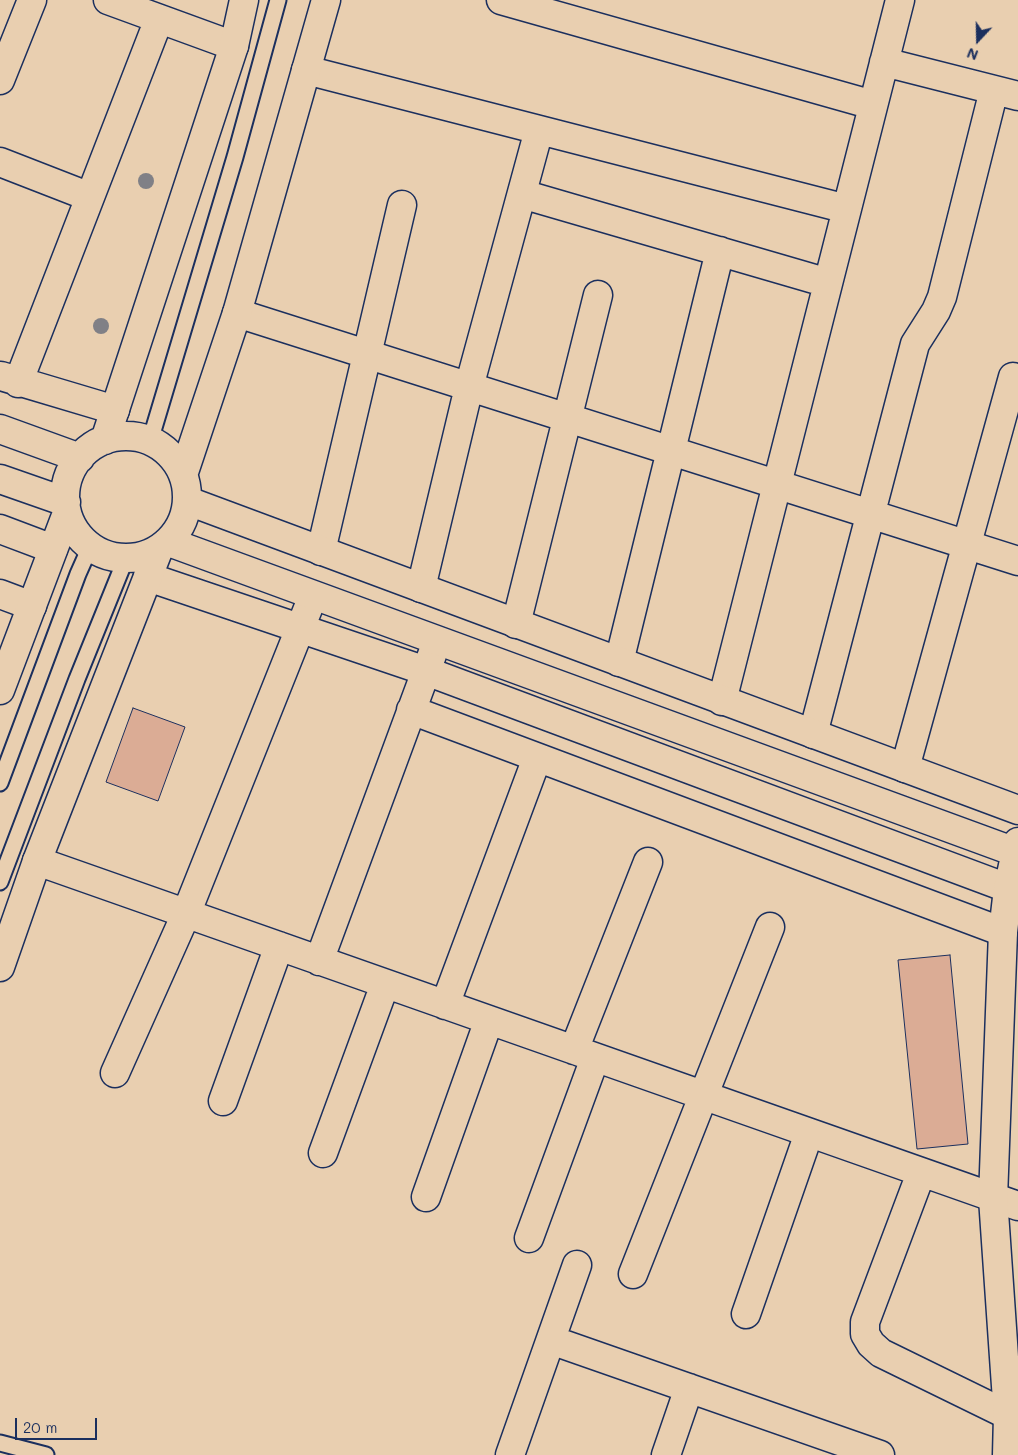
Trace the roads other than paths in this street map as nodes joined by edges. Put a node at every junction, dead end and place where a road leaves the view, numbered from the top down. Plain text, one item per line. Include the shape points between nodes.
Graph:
1 (32, 0) edge
2 (108, 0) edge
3 (244, 0) edge
4 (278, 0) edge
5 (326, 0) edge
6 (501, 0) edge
7 (900, 0) edge
8 (159, 19) junction
9 (234, 46) junction
10 (884, 62) junction
11 (306, 70) junction
12 (0, 80) edge
13 (1006, 93) edge
14 (873, 105) junction
15 (540, 130) junction
16 (0, 162) edge
17 (522, 194) junction
18 (90, 197) junction
19 (402, 205) dead end
20 (847, 209) junction
21 (720, 251) junction
22 (828, 283) junction
23 (598, 295) dead end
24 (237, 313) junction
25 (367, 354) junction
26 (1013, 377) dead end
27 (9, 379) edge
28 (469, 387) junction
29 (115, 410) junction
30 (568, 418) junction
31 (0, 429) edge
32 (105, 440) junction
33 (150, 441) junction
34 (671, 452) junction
35 (80, 458) junction
36 (183, 475) junction
37 (0, 479) edge
38 (777, 485) junction
39 (188, 501) junction
40 (66, 507) junction
41 (870, 515) junction
42 (0, 529) edge
43 (163, 546) junction
44 (966, 546) junction
45 (90, 547) junction
46 (53, 549) junction
47 (321, 551) junction
48 (126, 558) junction
49 (1018, 562) edge
50 (148, 578) junction
51 (420, 588) junction
52 (0, 594) edge
53 (313, 596) junction
54 (32, 606) junction
55 (516, 624) junction
56 (300, 629) junction
57 (438, 641) junction
58 (619, 662) junction
59 (426, 671) junction
60 (0, 690) edge
61 (722, 701) junction
62 (411, 710) junction
63 (813, 734) junction
64 (537, 758) junction
65 (905, 768) junction
66 (0, 782) edge
67 (1018, 810) edge
68 (1017, 849) edge
69 (37, 861) junction
70 (648, 862) dead end
71 (0, 882) edge
72 (1013, 891) edge
73 (186, 914) junction
74 (770, 927) dead end
75 (1003, 932) junction
76 (278, 946) junction
77 (319, 961) junction
78 (0, 967) edge
79 (385, 984) junction
80 (445, 1005) junction
81 (489, 1020) junction
82 (584, 1054) junction
83 (115, 1073) dead end
84 (703, 1096) junction
85 (222, 1100) dead end
86 (809, 1133) junction
87 (323, 1153) dead end
88 (921, 1173) junction
89 (426, 1197) dead end
90 (1006, 1202) edge
91 (528, 1238) dead end
92 (577, 1265) dead end
93 (633, 1274) dead end
94 (746, 1314) dead end
95 (550, 1340) junction
96 (689, 1388) junction
97 (1013, 1418) edge
98 (0, 1443) edge
99 (834, 1447) edge
100 (46, 1455) edge
101 (510, 1455) edge
102 (666, 1455) edge
103 (880, 1455) edge
104 (1006, 1455) edge

1 - 12 street
2 - 8 street
3 - 9 street
4 - 33 lane
5 - 11 street
6 - 14 street
7 - 10 street
8 - 9 street
8 - 18 street
9 - 29 street
10 - 13 street
10 - 14 street
11 - 15 street
11 - 24 street
13 - 41 street via 942,297 915,344
14 - 20 street
15 - 17 street
15 - 20 street
16 - 18 street
17 - 21 street
17 - 28 street
18 - 27 street
19 - 25 street
20 - 22 street
21 - 22 street
21 - 34 street
22 - 38 street
23 - 30 street
24 - 25 street
24 - 36 street
25 - 28 street
25 - 47 street
26 - 44 street
27 - 29 street
28 - 30 street
28 - 51 street
29 - 32 street
30 - 34 street
30 - 55 street
31 - 35 street
32 - 33 street via 125,436
32 - 35 street
33 - 36 street via 164,448
34 - 38 street
34 - 58 street
35 - 40 street via 69,476
36 - 39 street
37 - 40 street
38 - 41 street
38 - 61 street
39 - 43 street via 183,522
39 - 47 street
40 - 45 street via 70,522
40 - 46 street
41 - 44 street
41 - 63 street
42 - 46 street
43 - 48 street via 136,558
43 - 50 street
43 - 53 street
44 - 49 street
44 - 65 street
45 - 48 street via 104,555
45 - 66 lane
46 - 54 street
47 - 51 street
48 - 71 lane
50 - 56 street
50 - 69 street
51 - 55 street
52 - 54 street
53 - 56 street
53 - 57 street
54 - 60 street
55 - 58 street
56 - 59 street
56 - 73 street
57 - 59 street
57 - 68 street
58 - 61 street
59 - 62 street
59 - 72 street
61 - 63 street
62 - 64 street
62 - 77 street
63 - 65 street
64 - 75 street
64 - 80 street
65 - 67 street
68 - 72 street
69 - 73 street
69 - 78 street
70 - 82 street
72 - 75 street
73 - 76 street
73 - 83 street
74 - 84 street
75 - 90 street
76 - 77 street
76 - 85 street
77 - 79 street
79 - 80 street
79 - 87 street
80 - 81 street
81 - 82 street
81 - 89 street
82 - 84 street
82 - 91 street
84 - 86 street
84 - 93 street
86 - 88 street
86 - 94 street
88 - 90 street
88 - 97 street via 865,1322 865,1334 881,1353
90 - 97 street
92 - 95 street
95 - 96 street
95 - 101 street
96 - 99 street
96 - 102 street
97 - 104 street
98 - 100 lane
99 - 103 street

